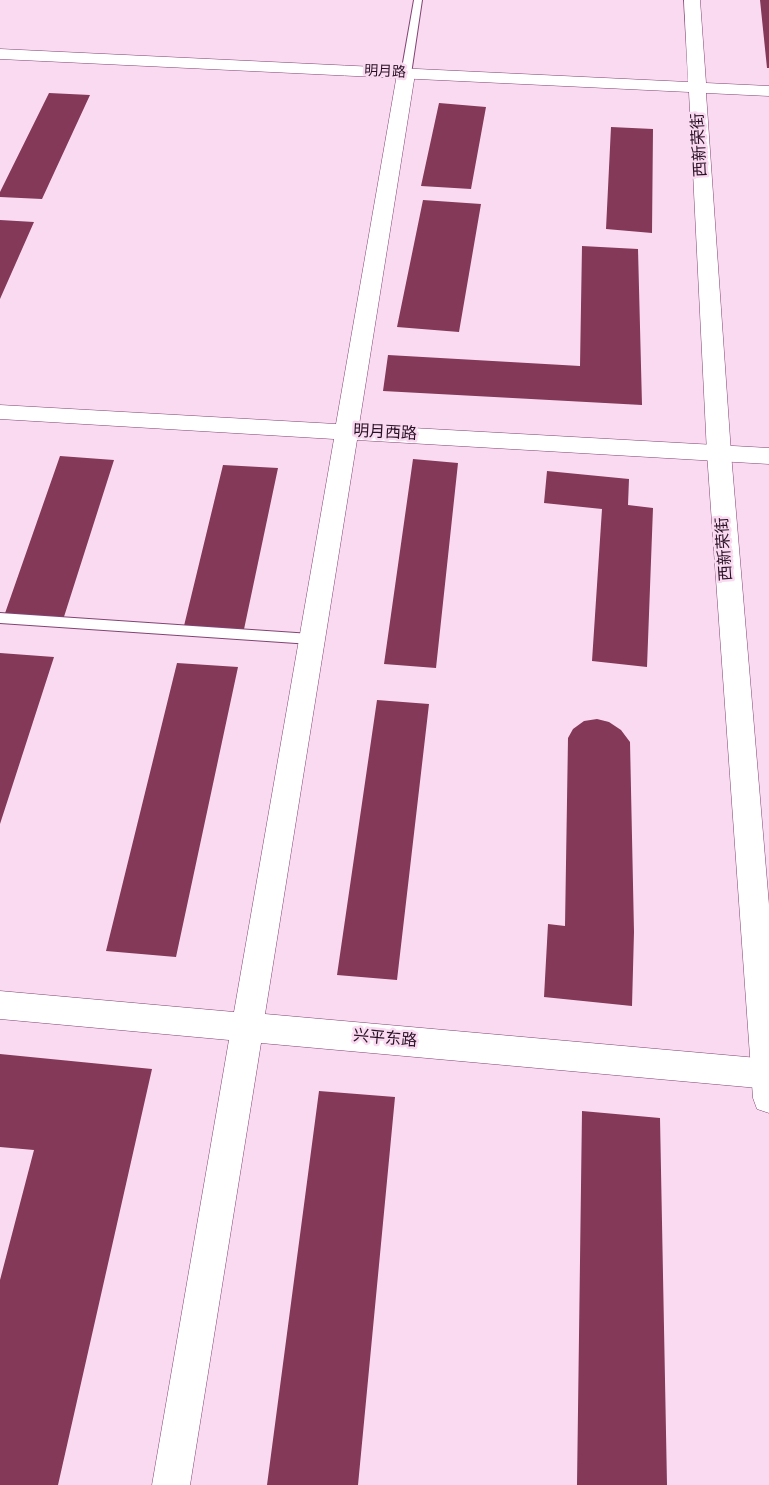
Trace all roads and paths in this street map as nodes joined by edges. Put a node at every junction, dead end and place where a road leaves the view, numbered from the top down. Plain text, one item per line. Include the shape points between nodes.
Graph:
1 (418, 0) edge
2 (692, 0) edge
3 (0, 54) edge
4 (406, 74) junction
5 (698, 88) junction
6 (769, 91) edge
7 (0, 412) edge
8 (346, 432) junction
9 (719, 453) junction
10 (769, 456) edge
11 (0, 618) edge
12 (311, 639) junction
13 (0, 1005) edge
14 (247, 1028) junction
15 (768, 1082) edge
16 (171, 1485) edge

1 - 4 lane
2 - 5 street, 西新荣街
3 - 4 street, 明月路
4 - 5 street, 明月路
4 - 8 street
5 - 6 street, 明月路
5 - 9 street, 西新荣街
7 - 8 street, 明月西路
8 - 9 street, 明月西路
8 - 12 street
9 - 10 street, 明月西路
9 - 15 street, 西新荣街
11 - 12 lane
12 - 14 street
13 - 14 street, 兴平东路
14 - 15 street, 兴平东路
14 - 16 street

